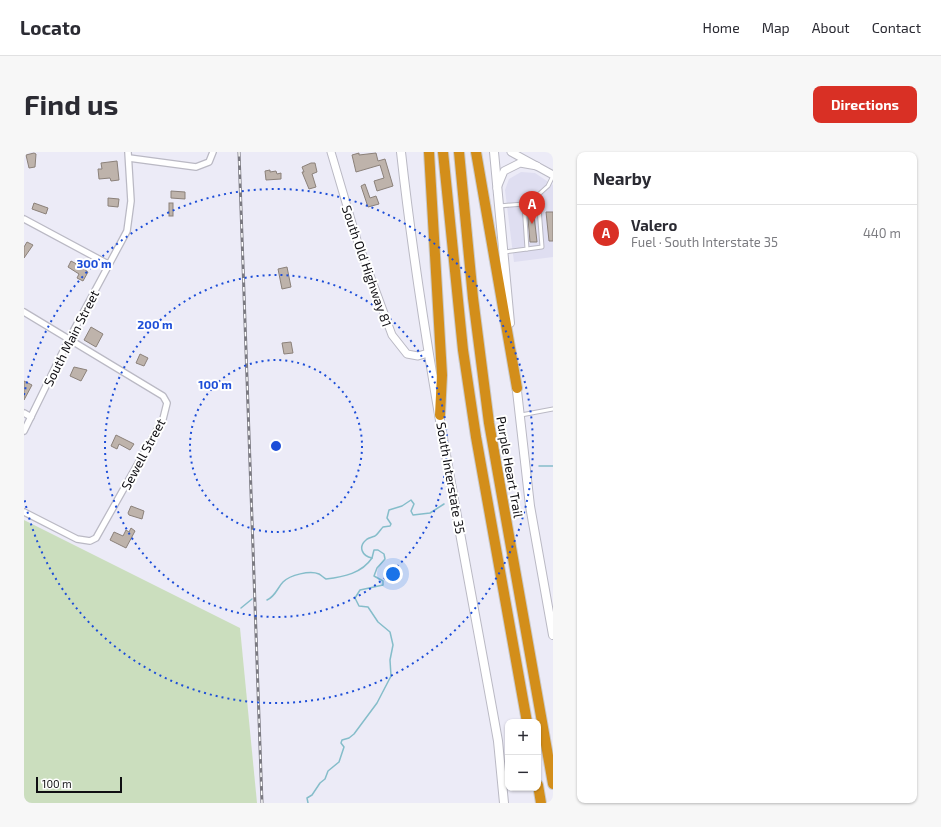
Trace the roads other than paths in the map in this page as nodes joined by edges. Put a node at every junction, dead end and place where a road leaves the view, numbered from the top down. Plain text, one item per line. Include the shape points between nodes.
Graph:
1 (213, 152) edge
2 (331, 152) edge
3 (401, 152) edge
4 (429, 152) edge
5 (443, 152) edge
6 (458, 152) edge
7 (476, 152) edge
8 (494, 152) edge
9 (511, 152) edge
10 (129, 155) edge
11 (537, 166) junction
12 (553, 176) edge
13 (497, 188) junction
14 (538, 195) junction
15 (524, 204) junction
16 (498, 206) junction
17 (24, 219) edge
18 (527, 249) junction
19 (503, 252) junction
20 (108, 264) junction
21 (24, 312) edge
22 (69, 339) junction
23 (428, 353) junction
24 (517, 388) junction
25 (553, 410) edge
26 (24, 413) edge
27 (440, 415) junction
28 (521, 415) junction
29 (31, 417) junction
30 (24, 431) edge
31 (24, 512) edge
32 (553, 634) edge
33 (526, 719) edge
34 (553, 784) edge
35 (539, 791) edge
36 (504, 803) edge
37 (541, 803) edge

1 - 10 street via 209,162 196,166
2 - 23 street, South Old Highway 81 via 357,240 392,335 407,354 418,356
3 - 23 main road, South Interstate 35
4 - 27 highway via 442,375
5 - 33 highway via 460,319 476,437
6 - 34 highway, Purple Heart Trail via 489,423
7 - 24 highway
8 - 13 main road
9 - 11 street
10 - 20 street, South Main Street via 132,201 127,231
11 - 12 street
11 - 13 street via 520,163 504,171
12 - 14 lane via 548,186
13 - 16 main road
14 - 15 lane
14 - 18 lane via 542,248
15 - 16 lane
15 - 18 lane
16 - 19 main road
17 - 20 street
18 - 19 lane
19 - 24 main road
20 - 22 street, South Main Street
21 - 22 street, Sewell Street
22 - 29 street, South Main Street
22 - 31 street, Sewell Street via 164,396 167,403 163,419 96,538 90,542 77,539
23 - 27 main road, South Interstate 35
24 - 28 main road
25 - 28 lane
26 - 29 street
27 - 36 main road, South Interstate 35 via 498,741
28 - 32 main road via 527,490
29 - 30 street, South Main Street
35 - 37 highway

